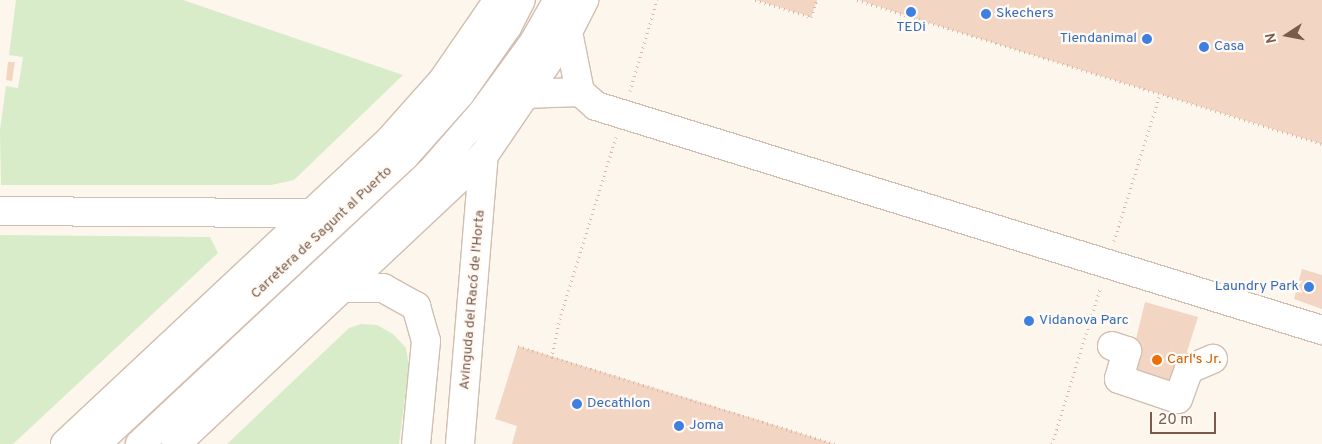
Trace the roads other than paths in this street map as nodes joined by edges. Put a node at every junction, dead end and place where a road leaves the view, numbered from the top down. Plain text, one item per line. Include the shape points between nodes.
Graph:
1 (498, 0) edge
2 (521, 0) edge
3 (558, 0) edge
4 (584, 0) edge
5 (568, 32) junction
6 (580, 92) junction
7 (524, 94) junction
8 (484, 155) junction
9 (0, 211) edge
10 (313, 213) junction
11 (344, 288) junction
12 (1322, 330) edge
13 (1112, 346) dead end
14 (1213, 359) dead end
15 (64, 444) edge
16 (96, 444) edge
17 (140, 444) edge
18 (176, 444) edge
19 (416, 444) edge
20 (460, 444) edge

1 - 10 street via 436,87 386,144
2 - 16 street, Carretera de Sagunt al Puerto via 507,27 460,94 404,157
3 - 17 street via 534,42 483,112 429,174
4 - 5 street
5 - 6 street
5 - 7 street
6 - 7 street
6 - 12 street via 596,106
7 - 8 street
8 - 11 street
8 - 20 street, Avinguda del Racó de l'Horta
9 - 10 street
10 - 15 street
11 - 18 street
11 - 19 street via 384,288 416,306 426,341
13 - 14 street via 1127,350 1119,379 1178,399 1189,369

